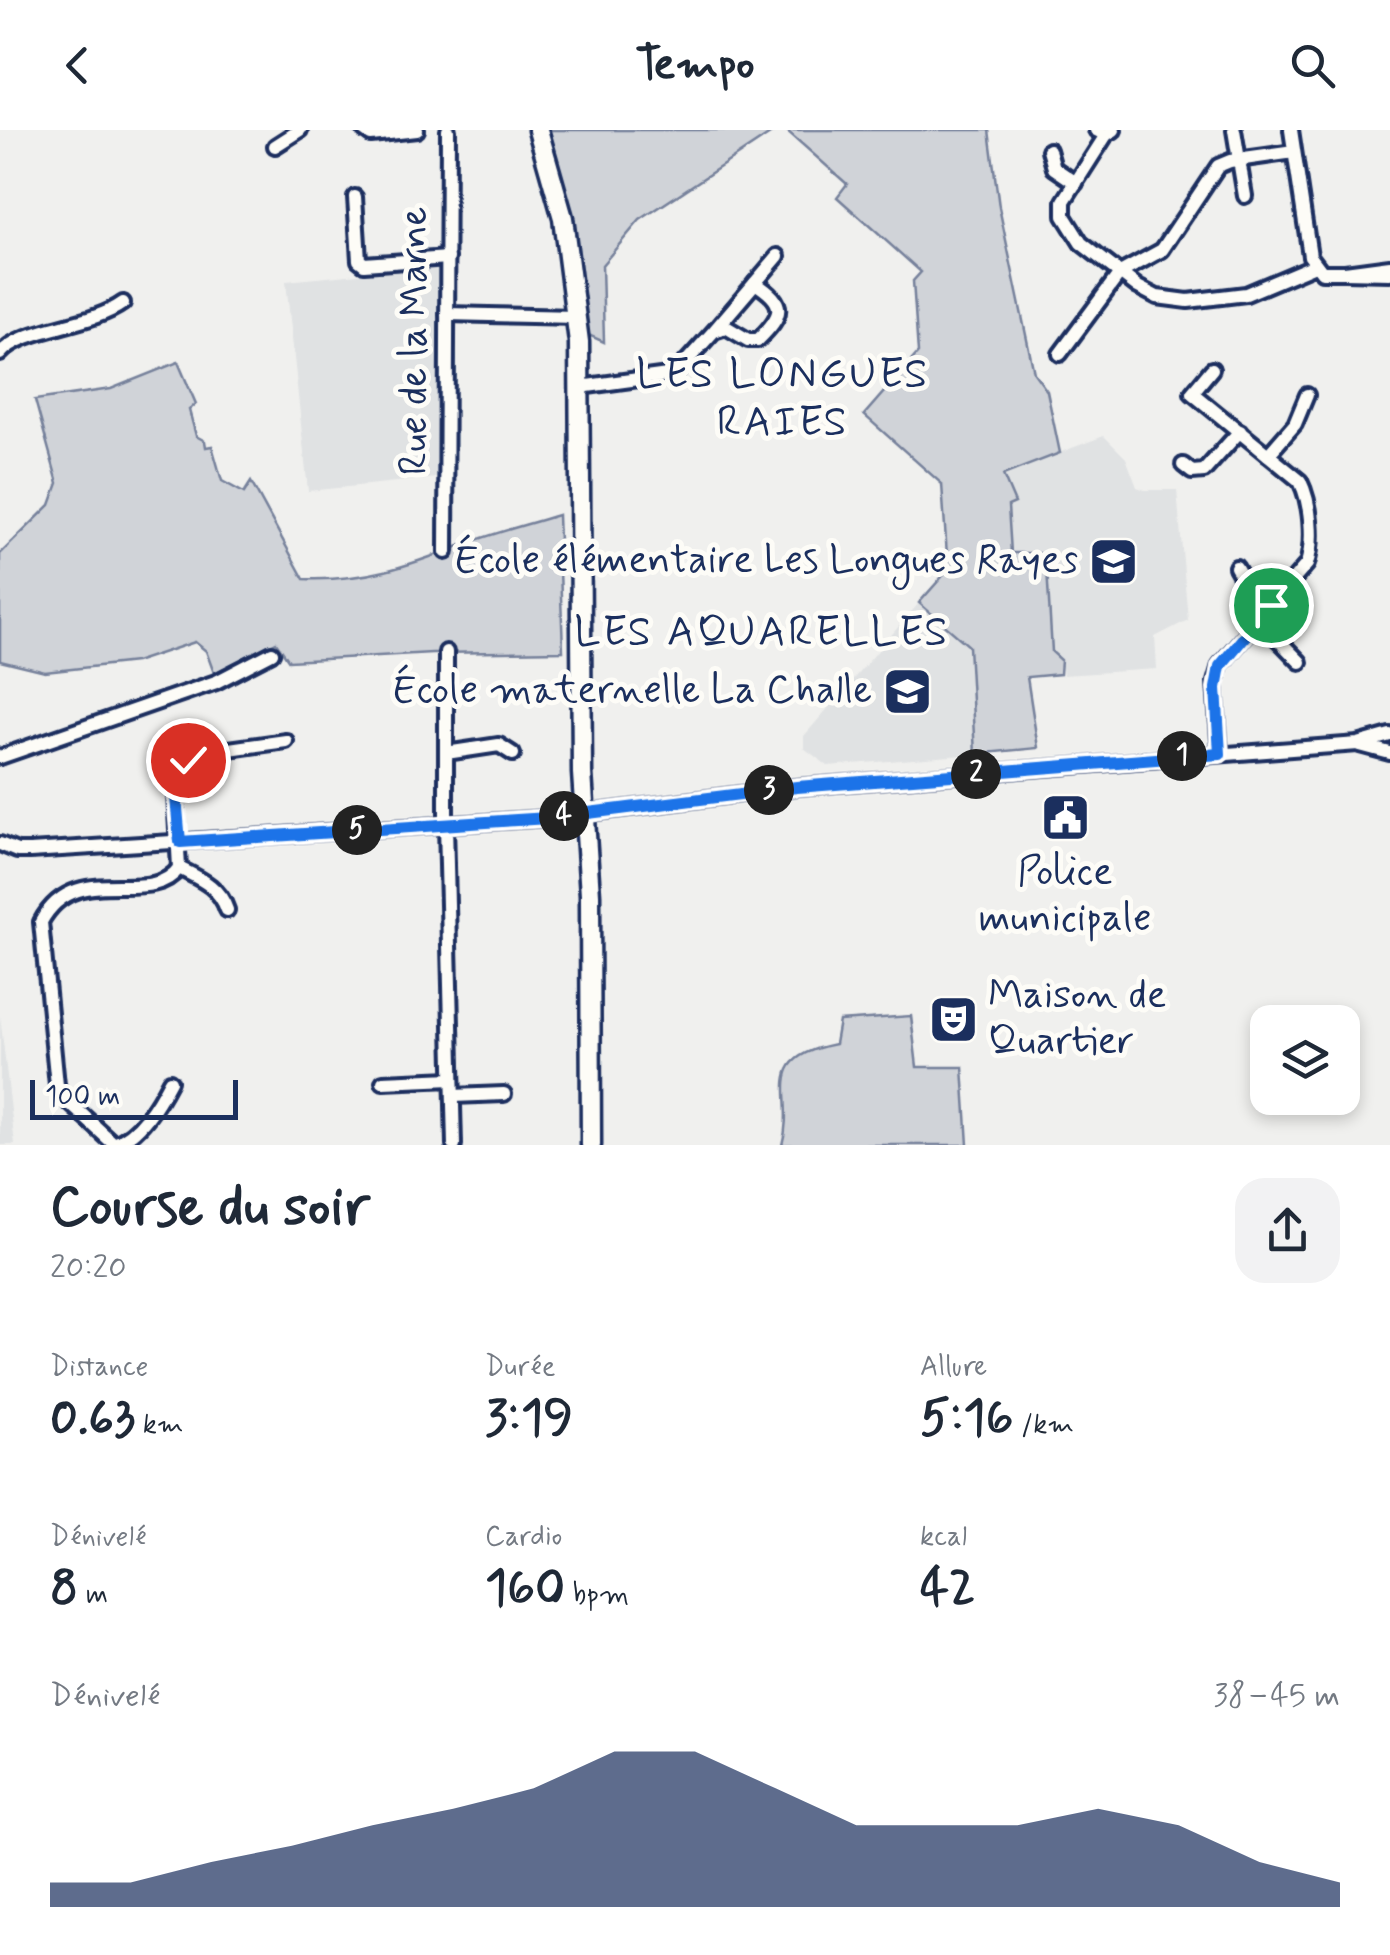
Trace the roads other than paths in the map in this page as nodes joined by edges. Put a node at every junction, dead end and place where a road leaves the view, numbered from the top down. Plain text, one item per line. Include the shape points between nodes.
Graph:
1 (300, 130) edge
2 (364, 130) edge
3 (417, 130) edge
4 (448, 130) edge
5 (538, 130) edge
6 (1234, 130) edge
7 (1291, 130) edge
8 (1105, 132) edge
9 (275, 146) dead end
10 (1049, 150) dead end
11 (1294, 152) junction
12 (1239, 162) junction
13 (1076, 183) junction
14 (1245, 196) dead end
15 (355, 197) dead end
16 (778, 256) dead end
17 (448, 258) junction
18 (1314, 266) junction
19 (1390, 269) edge
20 (1120, 273) junction
21 (755, 283) junction
22 (123, 302) dead end
23 (447, 314) junction
24 (576, 317) junction
25 (714, 331) junction
26 (0, 354) edge
27 (1060, 354) dead end
28 (1212, 369) dead end
29 (580, 387) junction
30 (1307, 396) dead end
31 (1240, 432) junction
32 (1268, 455) junction
33 (1183, 465) dead end
34 (446, 552) dead end
35 (1236, 567) dead end
36 (1271, 605) junction
37 (1258, 619) junction
38 (446, 652) dead end
39 (272, 654) dead end
40 (1300, 662) dead end
41 (1390, 735) edge
42 (286, 741) dead end
43 (1358, 744) junction
44 (446, 753) junction
45 (513, 754) dead end
46 (1220, 754) junction
47 (1390, 754) edge
48 (0, 757) edge
49 (583, 813) junction
50 (446, 825) junction
51 (180, 842) junction
52 (2, 845) edge
53 (179, 868) junction
54 (227, 910) dead end
55 (452, 1080) junction
56 (170, 1081) dead end
57 (383, 1082) dead end
58 (504, 1094) dead end
59 (453, 1096) junction
60 (454, 1145) edge
61 (591, 1145) edge

1 - 9 street
2 - 3 street
4 - 17 street, Rue de la Marne
5 - 24 street via 563,218
6 - 12 street
7 - 11 street
8 - 13 street
10 - 13 street via 1054,168
11 - 12 street
11 - 18 street
12 - 14 street
12 - 20 street via 1218,166 1162,250
13 - 20 street via 1064,201 1068,226
15 - 17 street via 364,264
16 - 21 street
17 - 23 street, Rue de la Marne
18 - 19 street via 1325,272
18 - 20 street via 1246,294 1188,301 1158,298
20 - 27 street
21 - 25 street
21 - 25 street via 773,294 778,320 758,340 726,328
22 - 26 street via 101,316 15,342
23 - 24 street
23 - 34 street, Rue de la Marne
24 - 29 street
25 - 29 street via 675,374
28 - 31 street via 1192,393
29 - 49 street
30 - 32 street via 1295,424
31 - 32 street
31 - 33 street via 1204,471
32 - 36 street via 1306,493 1311,546 1307,564
35 - 36 street
36 - 37 street
37 - 40 street
37 - 46 street via 1216,676
38 - 44 street
39 - 48 street via 216,682
41 - 43 street
42 - 51 street via 215,751 179,764 174,774
43 - 46 street
43 - 47 street
44 - 45 street via 498,746
44 - 50 street
46 - 49 street via 797,787
49 - 50 street
49 - 61 street via 590,895
50 - 51 street
50 - 55 street
51 - 52 street via 22,851
51 - 53 street
53 - 54 street via 211,885
53 - 56 street via 166,881 71,891 54,903 40,929 62,1096 114,1144 145,1119
55 - 57 street
55 - 59 street
58 - 59 street
59 - 60 street

